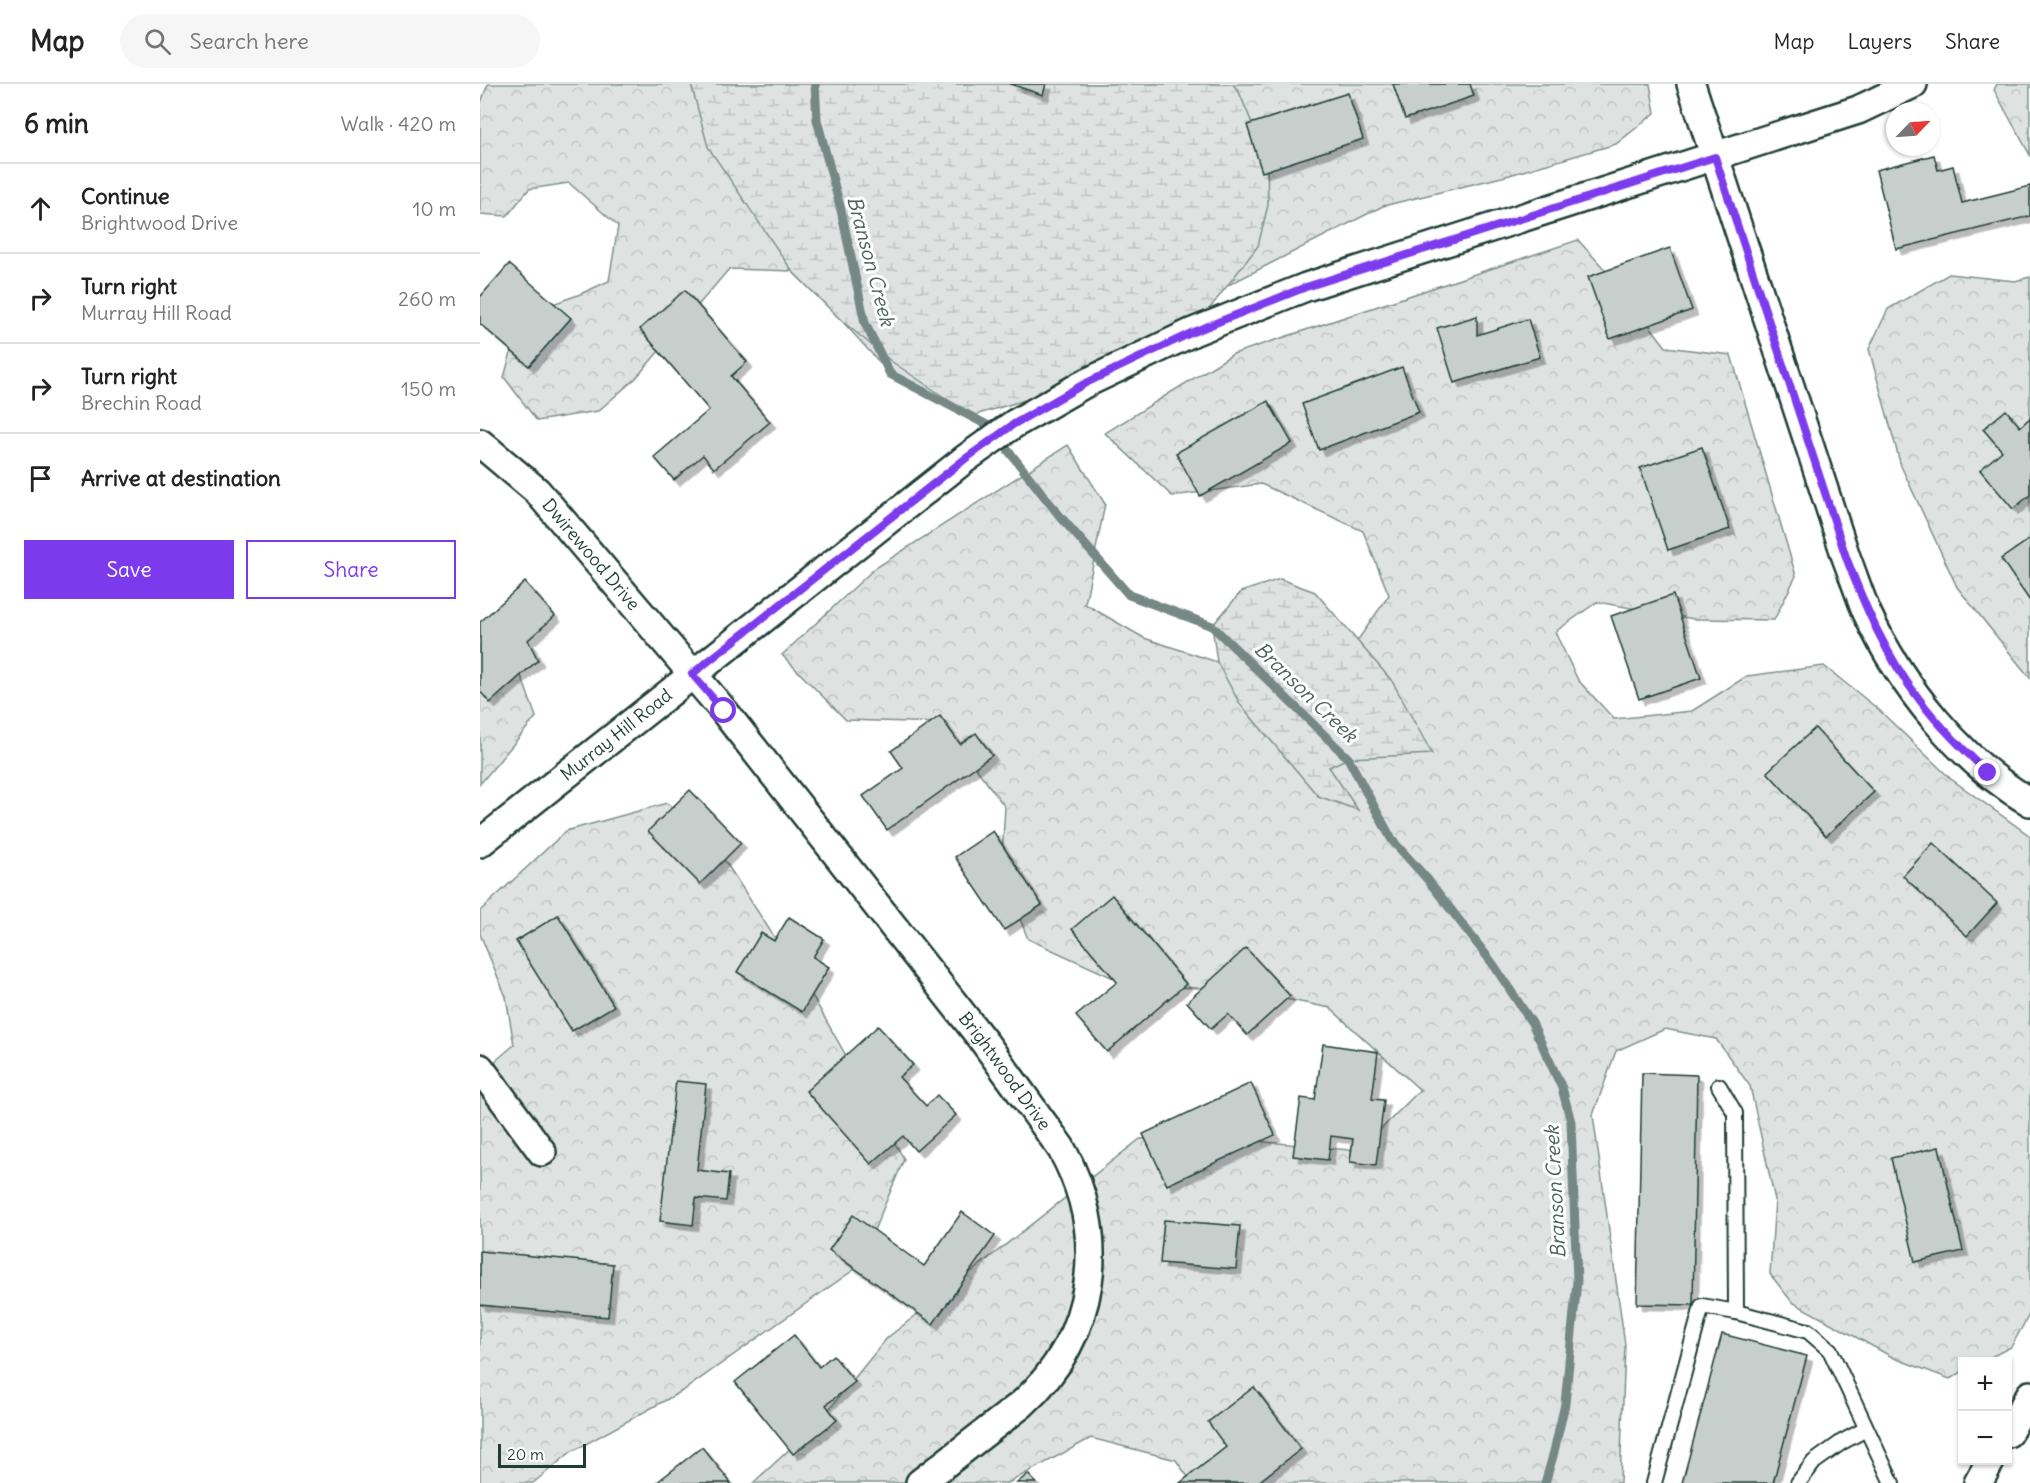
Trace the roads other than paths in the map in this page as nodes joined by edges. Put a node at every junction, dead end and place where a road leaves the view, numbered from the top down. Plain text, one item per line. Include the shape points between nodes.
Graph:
1 (1691, 84) edge
2 (1913, 84) edge
3 (1715, 157) junction
4 (480, 443) edge
5 (692, 674) junction
6 (2030, 802) edge
7 (480, 843) edge
8 (480, 1068) edge
9 (1719, 1086) dead end
10 (542, 1152) dead end
11 (1736, 1312) junction
12 (2030, 1395) edge
13 (2012, 1425) edge
14 (1866, 1429) junction
15 (1989, 1465) edge
16 (920, 1483) edge
17 (1654, 1483) edge
18 (1798, 1483) edge
19 (1892, 1483) edge
20 (1978, 1483) edge

1 - 3 street
2 - 3 street, Murray Hill Road via 1858,110
3 - 5 street, Murray Hill Road via 1306,287 1193,332 1084,384 1014,424 965,459
3 - 6 street via 1846,557 1868,613 1919,700 1980,766
4 - 5 street, Dwirewood Drive via 537,491
5 - 7 street, Murray Hill Road
5 - 16 street, Brightwood Drive via 985,1043 1061,1148 1084,1204 1090,1264 1085,1303 1062,1359 1037,1391
8 - 10 street
9 - 11 lane via 1735,1113
11 - 14 lane via 1808,1331 1830,1350
11 - 17 lane via 1702,1306
12 - 13 street
14 - 18 lane via 1814,1461
14 - 19 lane
15 - 20 street

